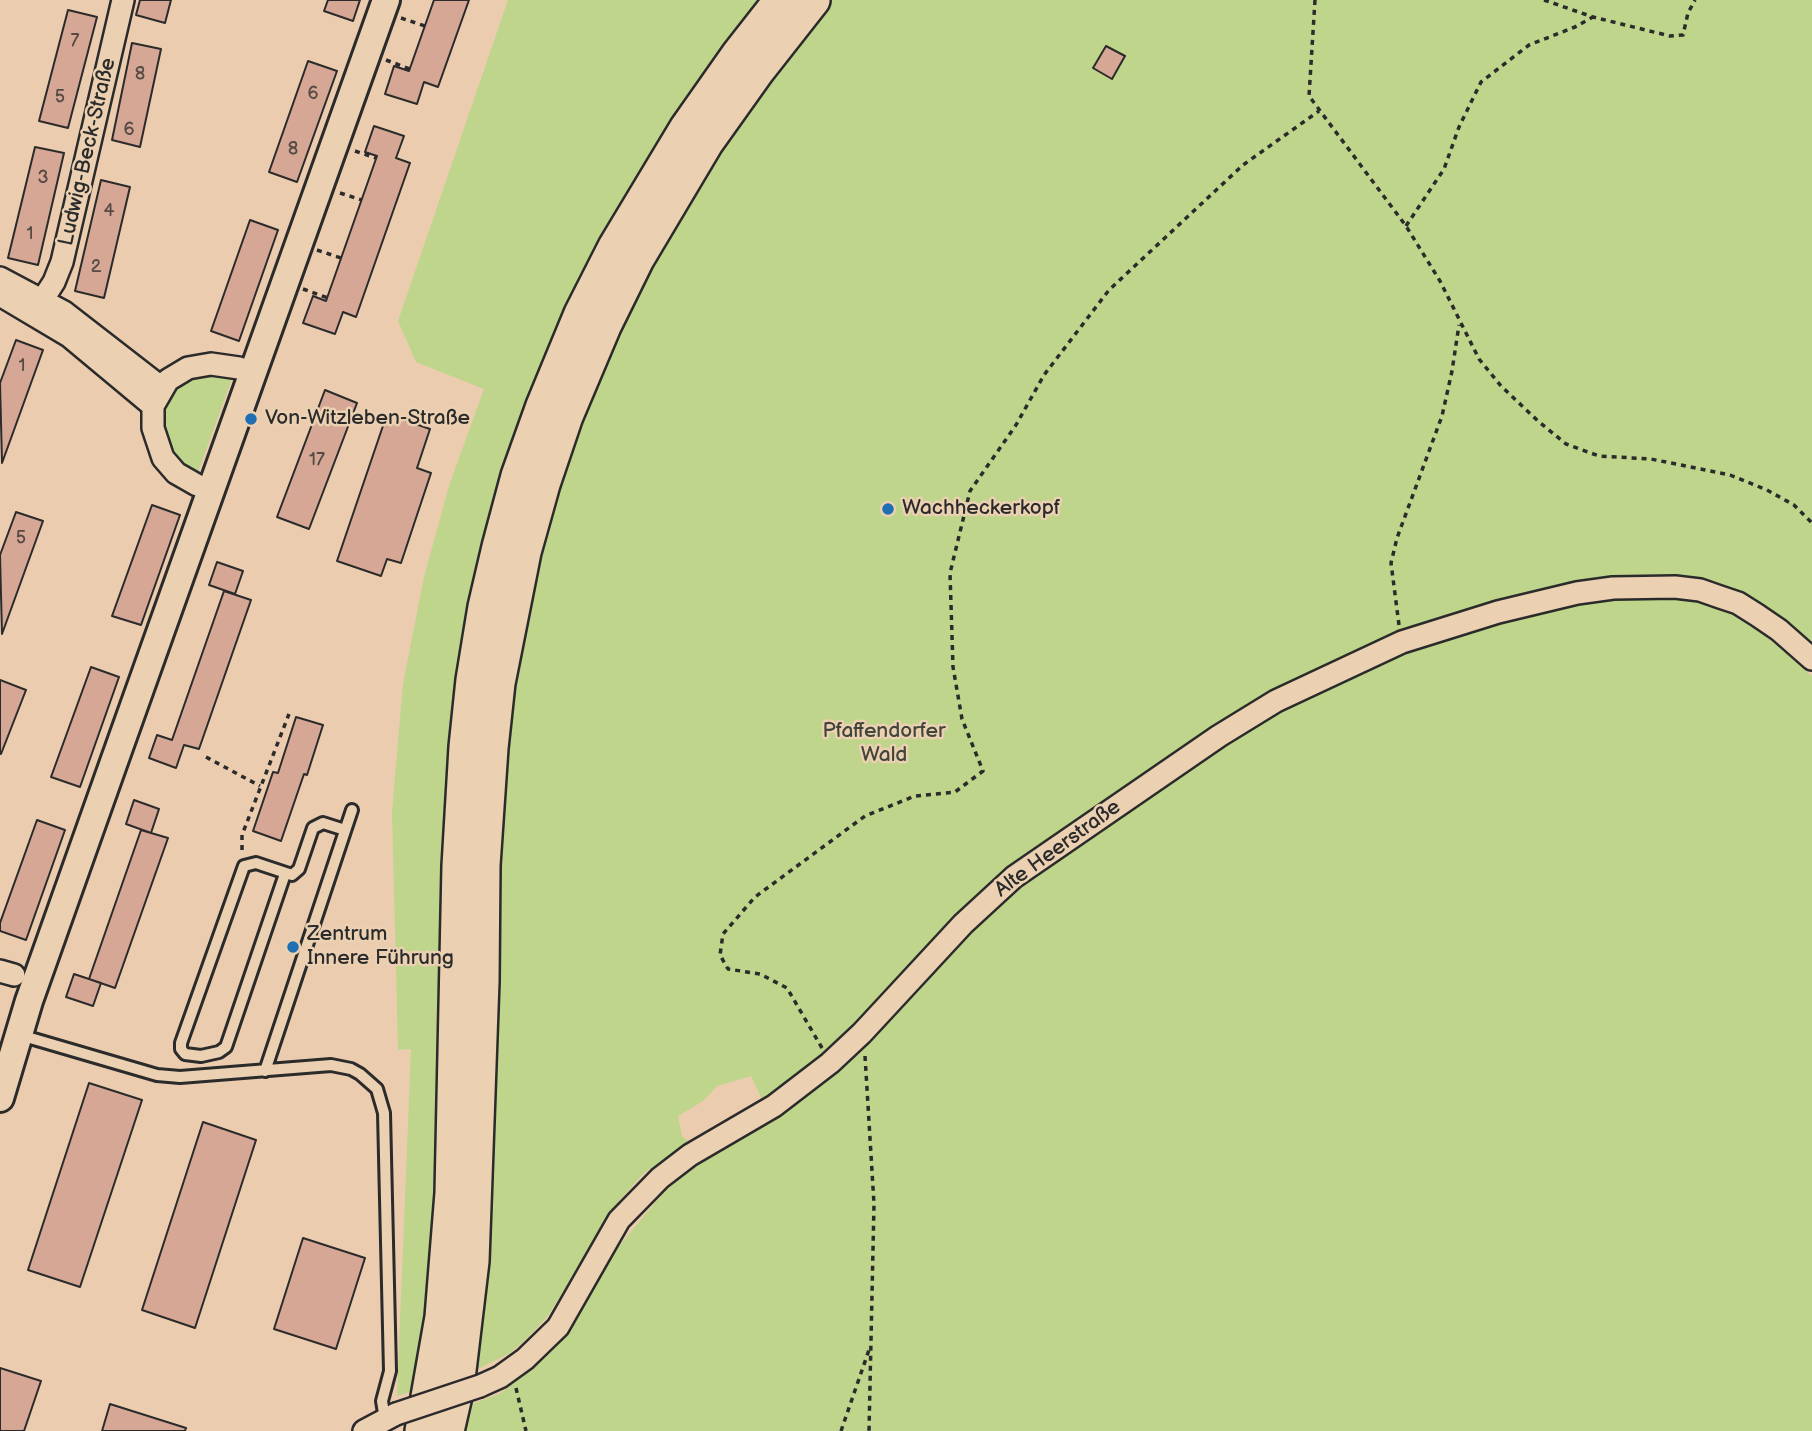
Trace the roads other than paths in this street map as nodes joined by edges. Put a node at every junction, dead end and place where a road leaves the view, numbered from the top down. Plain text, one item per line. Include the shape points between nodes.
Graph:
1 (123, 0) edge
2 (781, 0) edge
3 (813, 0) edge
4 (391, 8) edge
5 (0, 278) edge
6 (0, 295) edge
7 (39, 306) junction
8 (239, 368) dead end
9 (158, 397) junction
10 (197, 485) dead end
11 (1812, 659) edge
12 (352, 810) dead end
13 (345, 830) junction
14 (285, 874) junction
15 (19, 1034) junction
16 (265, 1071) junction
17 (0, 1098) edge
18 (401, 1421) edge
19 (364, 1431) edge
20 (447, 1431) edge

1 - 7 street, Ludwig-Beck-Straße via 62,261
2 - 18 highway via 686,129 615,247 543,406 499,547 485,607 466,747 458,866 452,1194 442,1317
3 - 20 highway via 706,143 637,259 566,416 524,552 498,684 491,748 483,865 472,1261
4 - 15 street
5 - 7 street
6 - 7 street
7 - 9 street via 98,337
8 - 9 street via 199,365 177,373
9 - 10 street via 153,428 163,458 176,473
11 - 18 street, Alte Heerstraße, bridge via 1738,603 1700,590 1613,588 1498,612 1402,642 1286,696 1014,877 830,1063 774,1106 673,1166 645,1191 612,1230 558,1327 538,1349 480,1386
12 - 13 lane
13 - 14 lane via 316,825 299,869
13 - 16 lane
14 - 14 lane via 256,863 241,870 181,1043 185,1054 201,1056 226,1047
15 - 16 lane via 157,1075
15 - 17 street
16 - 18 lane via 338,1065 366,1078 382,1100 390,1371 382,1401
18 - 19 street, Alte Heerstraße

